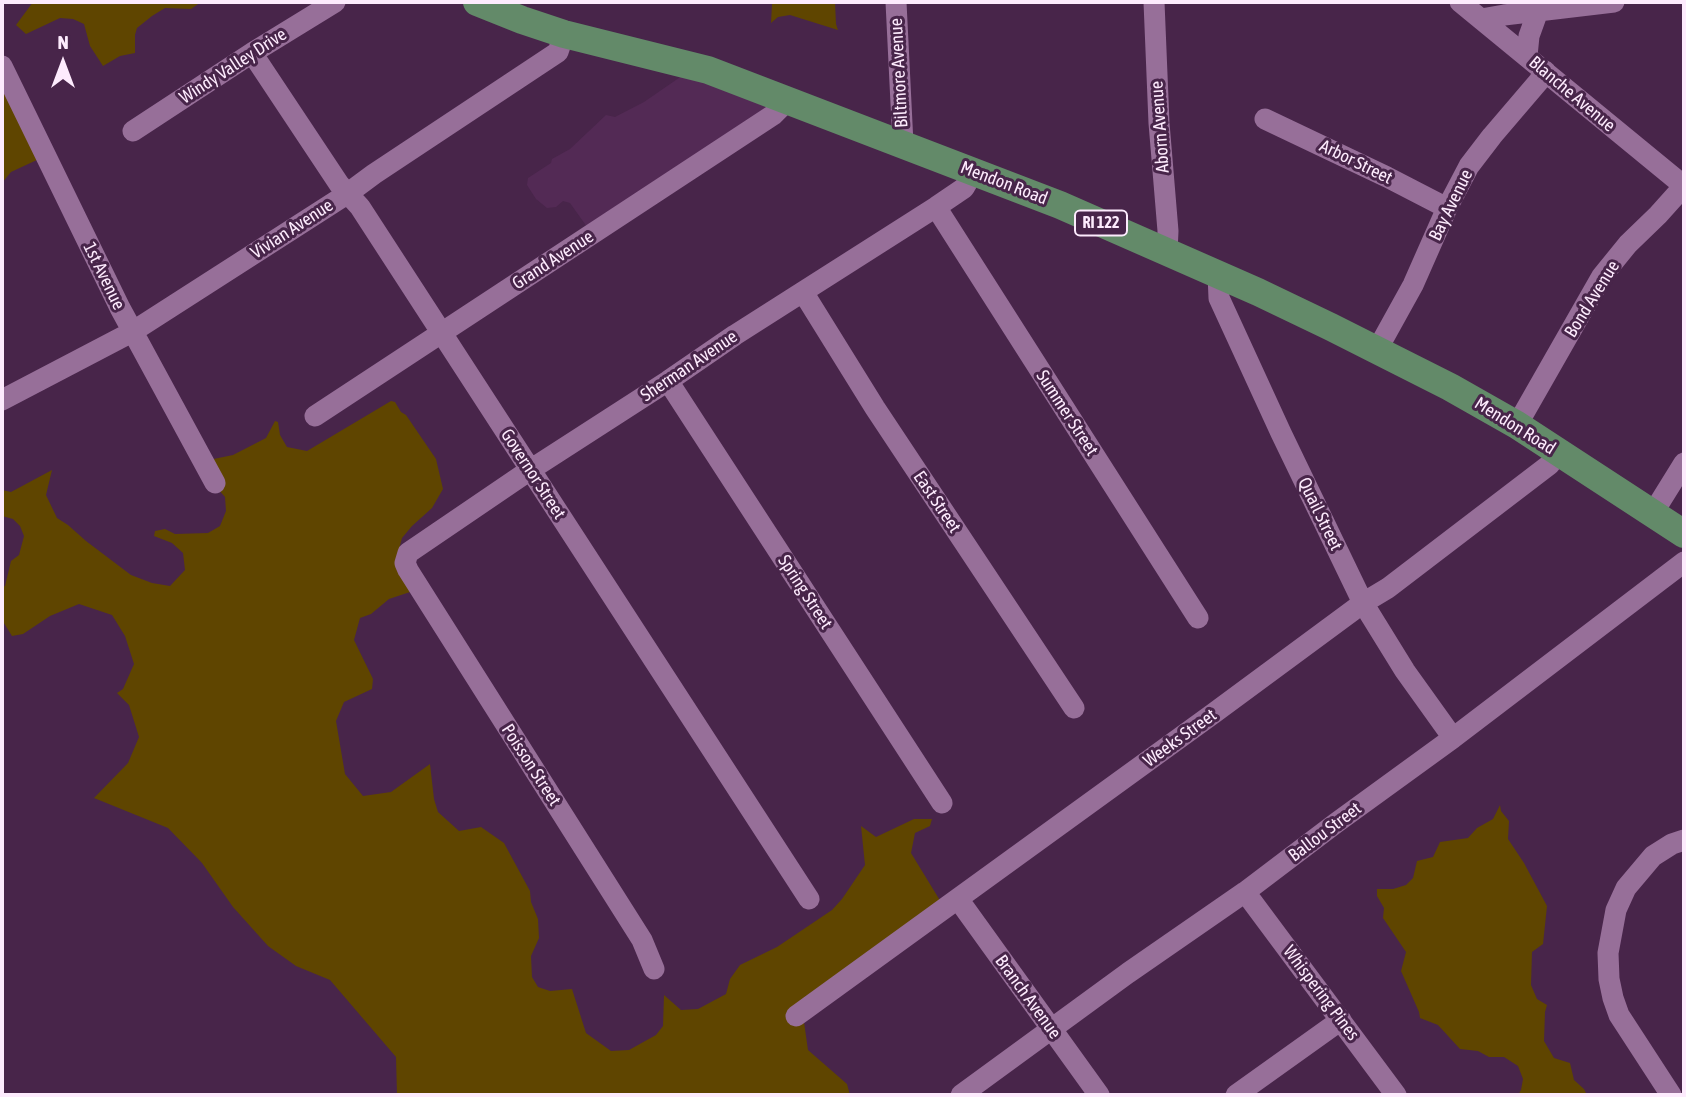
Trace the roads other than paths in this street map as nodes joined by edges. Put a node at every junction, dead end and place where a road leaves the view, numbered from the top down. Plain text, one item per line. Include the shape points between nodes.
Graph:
1 (335, 2) edge
2 (896, 2) edge
3 (1154, 2) edge
4 (1460, 2) edge
5 (1614, 2) edge
6 (485, 4) edge
7 (1538, 11) junction
8 (1481, 19) junction
9 (564, 34) junction
10 (253, 53) junction
11 (1527, 57) junction
12 (2, 66) edge
13 (1545, 71) junction
14 (788, 100) junction
15 (1265, 118) dead end
16 (133, 131) dead end
17 (903, 144) junction
18 (974, 171) junction
19 (1684, 186) edge
20 (347, 194) junction
21 (936, 207) junction
22 (1447, 208) junction
23 (1167, 251) junction
24 (1218, 274) junction
25 (803, 292) junction
26 (132, 332) junction
27 (440, 333) junction
28 (1377, 350) junction
29 (668, 381) junction
30 (2, 400) edge
31 (315, 416) dead end
32 (1517, 425) junction
33 (1559, 453) junction
34 (1684, 463) edge
35 (530, 470) junction
36 (215, 483) dead end
37 (1653, 513) junction
38 (1684, 534) edge
39 (1684, 562) edge
40 (405, 563) joint
41 (1363, 603) junction
42 (1198, 618) dead end
43 (1074, 708) dead end
44 (1454, 738) junction
45 (942, 803) dead end
46 (1684, 840) edge
47 (1245, 892) junction
48 (809, 899) dead end
49 (958, 899) junction
50 (654, 969) dead end
51 (796, 1016) dead end
52 (1341, 1020) junction
53 (1051, 1029) junction
54 (961, 1095) edge
55 (1099, 1095) edge
56 (1236, 1095) edge
57 (1396, 1095) edge
58 (1671, 1095) edge

1 - 10 street, Windy Valley Drive
2 - 17 street, Biltmore Avenue
3 - 23 street, Aborn Avenue
4 - 8 street, Blanche Avenue
5 - 7 street
6 - 9 main road, Mendon Road / RI 122
7 - 8 street
7 - 11 street
8 - 11 street, Blanche Avenue
9 - 14 main road, Mendon Road / RI 122 via 708,70
9 - 20 street, Vivian Avenue via 558,52
10 - 16 street, Windy Valley Drive
10 - 20 street, Governor Street
11 - 13 street, Blanche Avenue
12 - 26 street, 1st Avenue
13 - 19 street, Blanche Avenue
13 - 22 street, Bay Avenue via 1469,166
14 - 17 main road, Mendon Road / RI 122
14 - 27 street, Grand Avenue via 773,115
15 - 22 street, Arbor Street
17 - 18 main road, Mendon Road / RI 122
18 - 21 street, Sherman Avenue via 964,188
18 - 23 main road, Mendon Road / RI 122
19 - 32 street, Bond Avenue via 1602,276
20 - 26 street, Vivian Avenue
20 - 27 street, Governor Street via 360,207
21 - 25 street, Sherman Avenue
21 - 42 street, Summer Street
22 - 28 street, Bay Avenue via 1413,285
23 - 24 main road, Mendon Road / RI 122
24 - 28 main road, Mendon Road / RI 122
24 - 41 street, Quail Street via 1219,298
25 - 29 street, Sherman Avenue
25 - 43 street, East Street
26 - 30 street, Vivian Avenue
26 - 36 street, 1st Avenue
27 - 31 street, Grand Avenue
27 - 35 street, Governor Street
28 - 32 main road, Mendon Road / RI 122
29 - 35 street, Sherman Avenue
29 - 45 street, Spring Street
32 - 33 main road, Mendon Road / RI 122
33 - 37 main road, Mendon Road / RI 122
33 - 41 street, Weeks Street
34 - 37 street
35 - 40 street, Sherman Avenue via 418,545
35 - 48 street, Governor Street
37 - 38 main road, Mendon Road / RI 122
39 - 44 street, Ballou Street
40 - 50 street, Poisson Street via 642,940
41 - 44 street, Quail Street
41 - 49 street, Weeks Street
44 - 47 street, Ballou Street
46 - 58 street via 1653,856 1626,888 1616,910 1608,953 1609,979 1619,1015
47 - 52 street, Whispering Pines
47 - 53 street, Ballou Street
49 - 51 street, Weeks Street
49 - 53 street, Branch Avenue
52 - 56 street
52 - 57 street, Whispering Pines
53 - 54 street, Ballou Street
53 - 55 street, Branch Avenue

